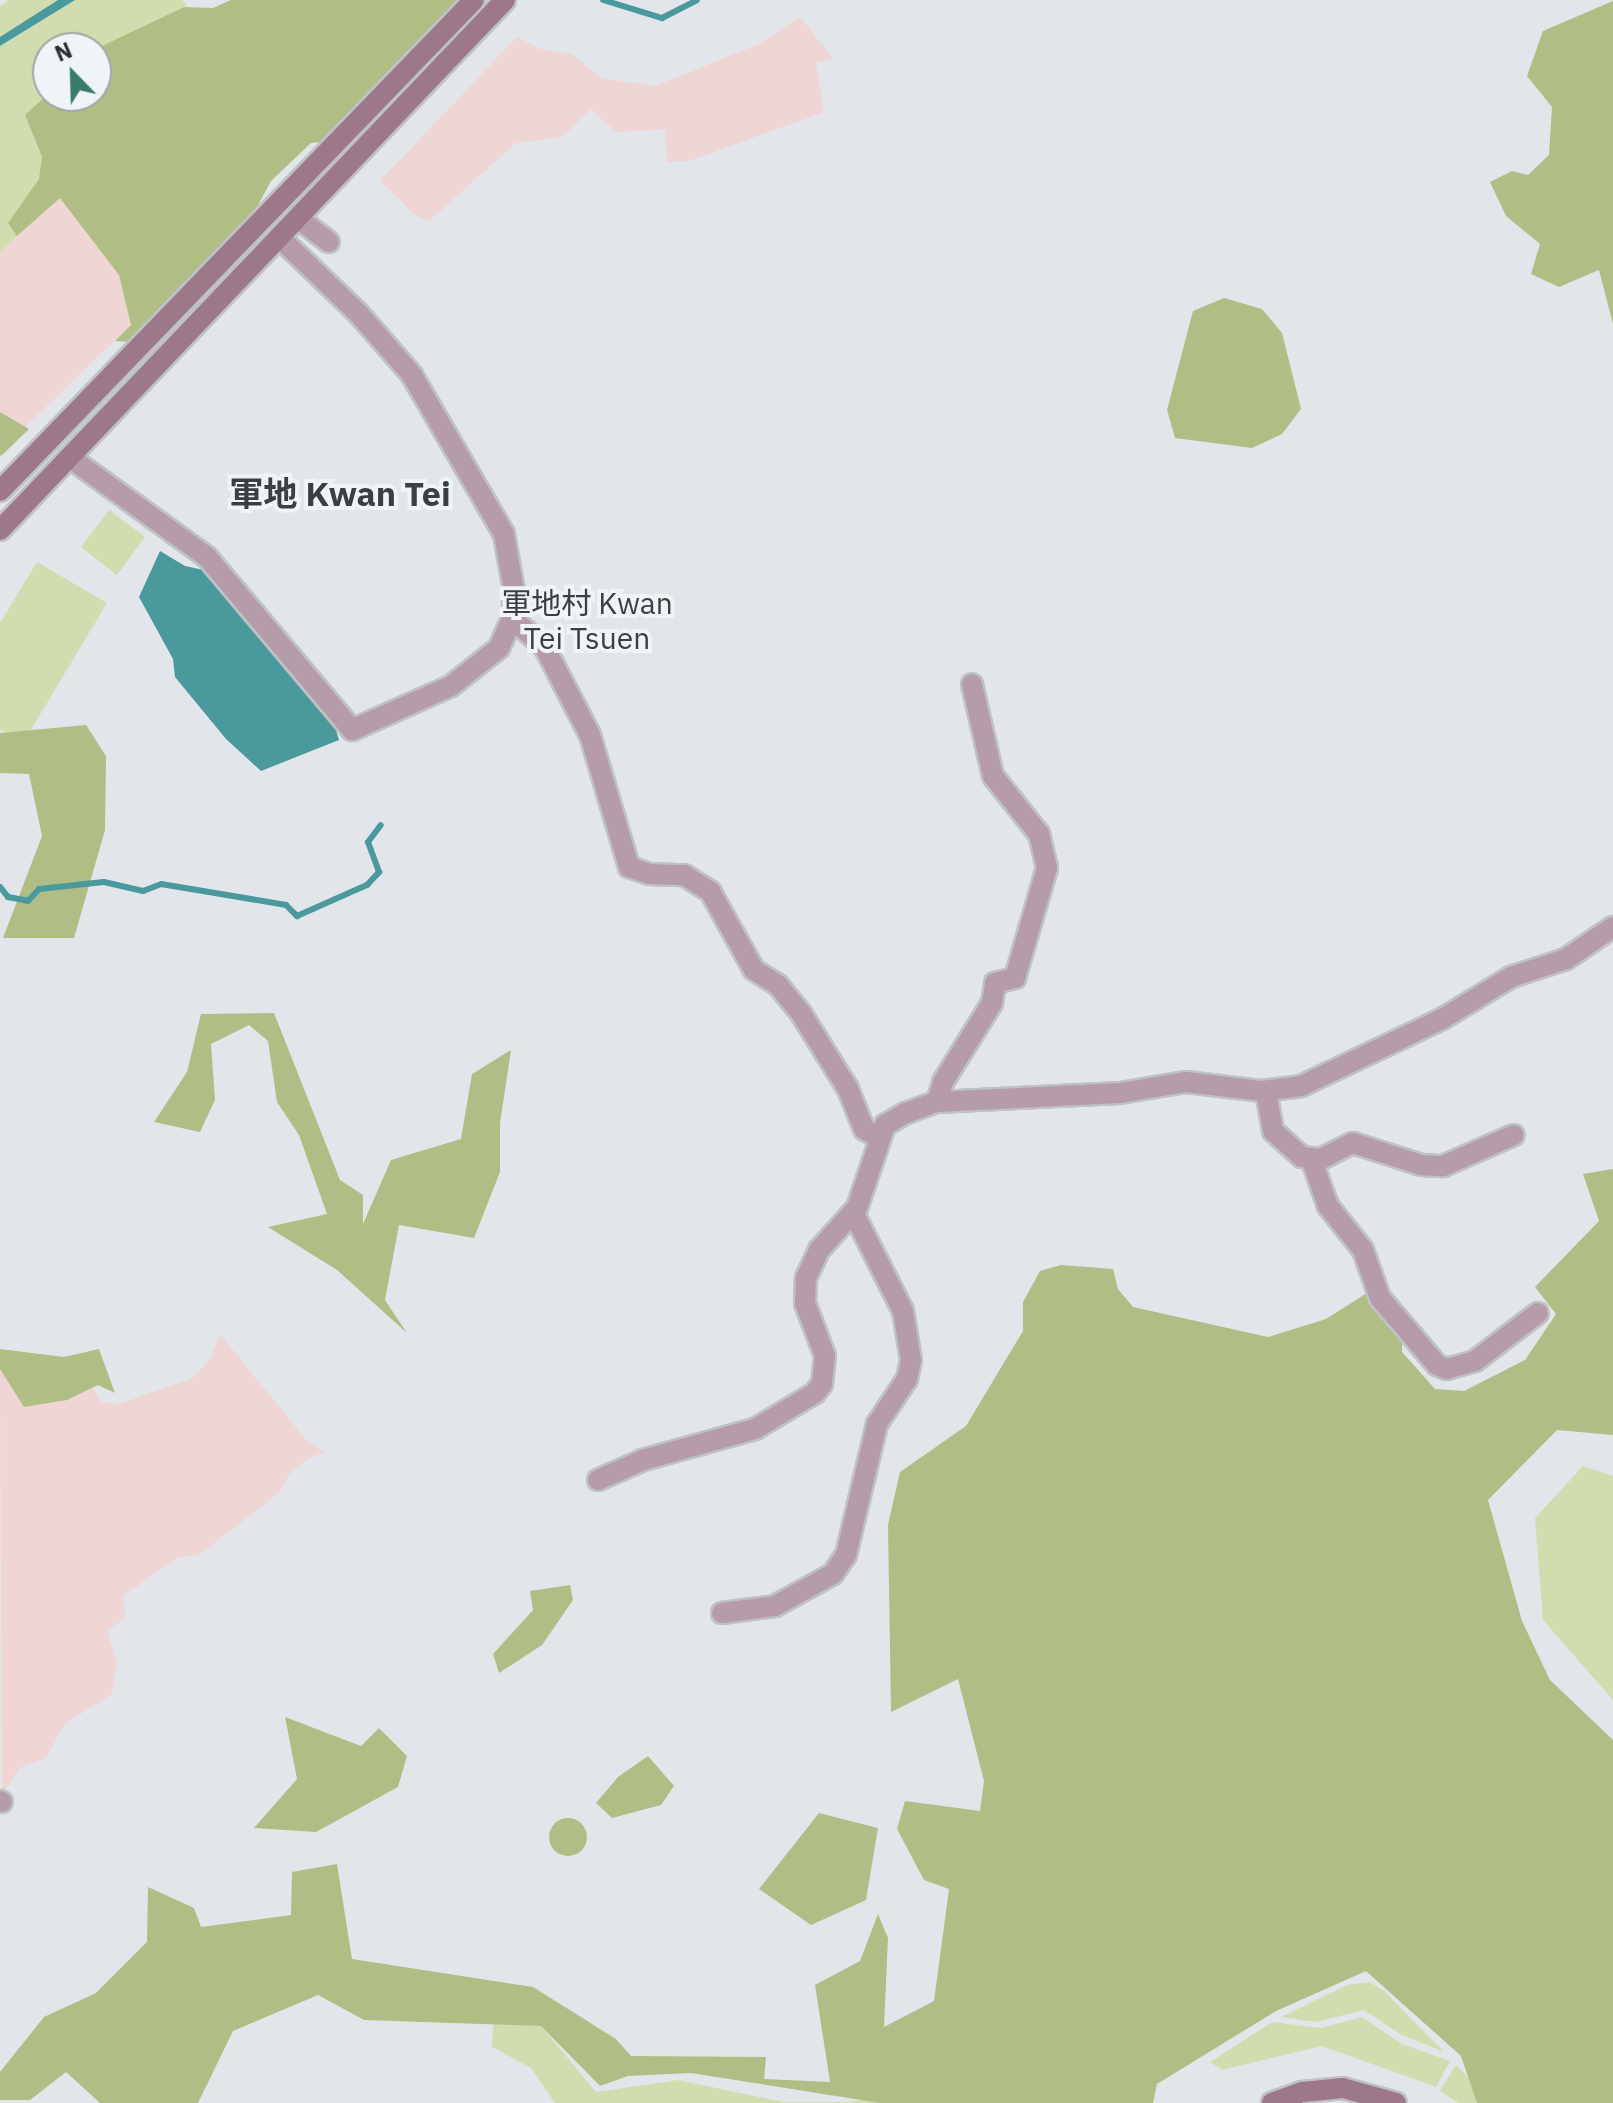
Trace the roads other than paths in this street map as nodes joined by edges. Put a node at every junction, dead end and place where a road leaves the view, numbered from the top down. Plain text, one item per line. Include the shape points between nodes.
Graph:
1 (474, 0) edge
2 (504, 1) edge
3 (298, 218) junction
4 (279, 237) junction
5 (329, 242) dead end
6 (69, 457) junction
7 (0, 491) edge
8 (0, 530) edge
9 (512, 619) junction
10 (972, 684) dead end
11 (1613, 927) edge
12 (1266, 1091) junction
13 (937, 1102) junction
14 (1514, 1135) dead end
15 (878, 1137) junction
16 (1311, 1158) junction
17 (853, 1212) junction
18 (1538, 1313) dead end
19 (598, 1480) dead end
20 (722, 1613) dead end
21 (1272, 2103) edge
22 (1396, 2103) edge

1 - 7 main road
2 - 3 main road
3 - 4 main road
3 - 5 street
4 - 6 main road
4 - 9 street via 359,314 412,375 504,534 514,591
6 - 8 main road
6 - 9 street via 207,557 352,730 451,686 499,648
9 - 15 street via 544,646 590,735 629,867 649,874 684,875 710,891 754,970 778,985 802,1015 848,1089 864,1129
10 - 13 street via 993,776 1039,834 1047,868 1015,978 995,983 992,1003 943,1082
11 - 12 street via 1566,959 1511,977 1442,1019 1311,1081
12 - 13 street via 1186,1082 1120,1093
12 - 16 street via 1269,1118 1281,1143
13 - 15 street via 885,1125
14 - 16 street via 1443,1166 1421,1165 1353,1143 1321,1159
15 - 17 street via 869,1184
16 - 18 street via 1328,1206 1363,1250 1380,1298 1437,1365 1447,1369 1475,1361
17 - 19 street via 819,1250 806,1278 805,1303 825,1356 822,1384 815,1393 755,1429 643,1460
17 - 20 street via 903,1311 911,1360 907,1379 877,1424 846,1555 833,1574 775,1606
21 - 22 main road via 1303,2092 1343,2088

